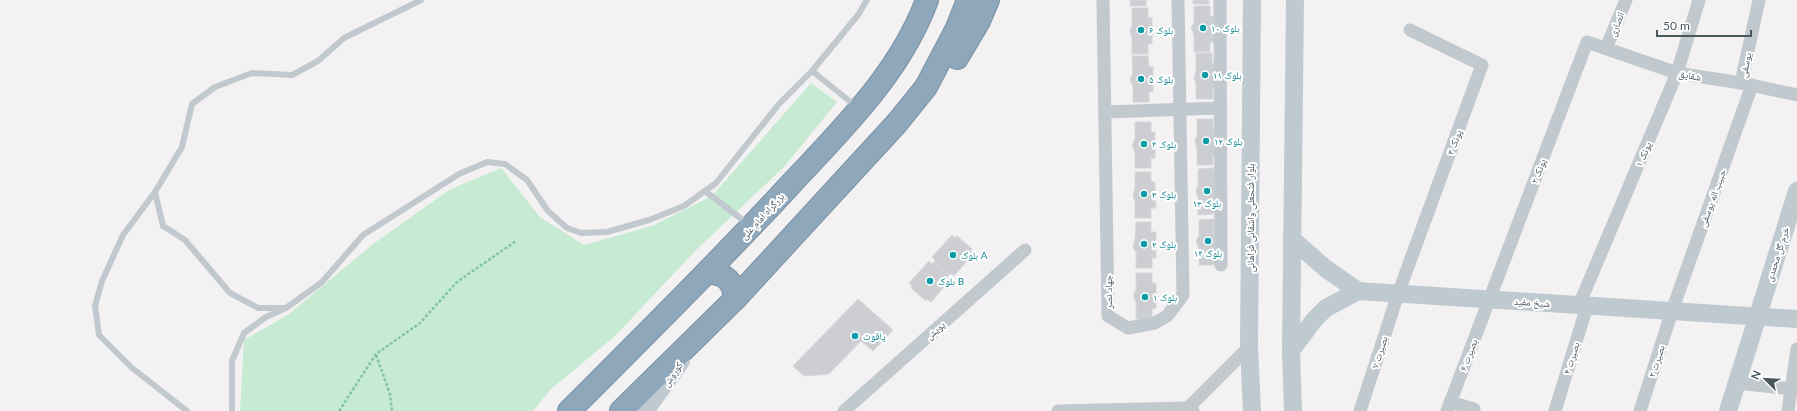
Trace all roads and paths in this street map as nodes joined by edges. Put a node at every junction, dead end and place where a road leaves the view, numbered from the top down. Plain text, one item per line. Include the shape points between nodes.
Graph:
1 (421, 0) edge
2 (867, 0) edge
3 (927, 0) edge
4 (968, 0) edge
5 (988, 0) edge
6 (1103, 0) edge
7 (1178, 0) edge
8 (1220, 0) edge
9 (1252, 0) edge
10 (1295, 0) edge
11 (1626, 0) edge
12 (1699, 0) edge
13 (1759, 0) edge
14 (1410, 30) dead end
15 (1587, 42) joint
16 (1606, 48) junction
17 (812, 71) junction
18 (1677, 73) junction
19 (1746, 84) junction
20 (1797, 95) edge
21 (1220, 108) junction
22 (859, 109) junction
23 (1180, 109) junction
24 (1105, 112) junction
25 (897, 123) junction
26 (705, 191) junction
27 (155, 192) junction
28 (1797, 192) edge
29 (750, 228) junction
30 (1292, 238) junction
31 (516, 241) dead end
32 (1025, 250) dead end
33 (774, 257) junction
34 (1221, 265) dead end
35 (709, 272) junction
36 (1358, 291) junction
37 (1398, 294) junction
38 (735, 299) junction
39 (1489, 299) junction
40 (1583, 305) junction
41 (286, 308) junction
42 (1672, 311) junction
43 (1757, 316) junction
44 (1797, 319) edge
45 (698, 336) junction
46 (1249, 347) junction
47 (1797, 349) edge
48 (1291, 351) junction
49 (376, 354) junction
50 (1737, 384) junction
51 (1792, 389) junction
52 (1448, 407) edge
53 (1191, 409) edge
54 (1474, 409) dead end
55 (187, 411) edge
56 (232, 411) edge
57 (339, 411) edge
58 (392, 411) edge
59 (569, 411) edge
60 (621, 411) edge
61 (645, 411) edge
62 (844, 411) edge
63 (1058, 411) edge
64 (1252, 411) edge
65 (1293, 411) edge
66 (1360, 411) edge
67 (1555, 411) edge
68 (1640, 411) edge
69 (1728, 411) edge
70 (1788, 411) edge

1 - 27 lane via 344,38 318,61 292,75 252,73 210,91 192,104 182,147
2 - 17 lane via 858,15
3 - 22 highway, بزرگراه امام علی via 918,24 904,49
4 - 25 highway via 957,28 926,86
5 - 25 highway via 979,21 942,84
6 - 24 street, جهاد نصر
7 - 23 street, جهاد نصر
8 - 21 street
9 - 46 main road, بلوار فتحعلی واشقانی فراهانی
10 - 30 main road
11 - 16 street, انصاری
12 - 18 street, پونک ۱
13 - 19 street, یوسفی
14 - 37 street, پونک ۳ via 1482,65
15 - 16 street, شقایق
15 - 39 street, پونک ۲
16 - 18 street, شقایق
17 - 22 lane
17 - 26 lane via 779,104 716,183
18 - 19 street, شقایق
18 - 40 street, پونک ۱
19 - 20 street, شقایق
19 - 42 street, حبیب اله یوسفی
21 - 23 street
21 - 34 street
22 - 29 highway, بزرگراه امام علی
23 - 24 street
23 - 24 street, جهاد نصر via 1182,295 1167,316 1155,323 1128,328 1108,316
25 - 33 highway
26 - 29 lane
26 - 41 lane via 684,206 649,220 607,232 581,233 567,228 548,211 527,180 505,164 487,162 458,174 363,236 322,282
27 - 41 lane via 163,226 185,240 230,293 258,308
27 - 55 lane via 124,235 102,282 95,306 99,335 131,367
28 - 43 main road, خرم گل محمدی
29 - 33 highway via 747,245 752,252 757,256
29 - 35 highway, بزرگراه امام علی
30 - 36 main road via 1325,268
30 - 48 main road
31 - 49 path via 457,282 420,323
32 - 62 street, پویش
33 - 38 highway
35 - 38 highway via 720,274 728,280 734,289
35 - 59 highway, بزرگراه امام علی
36 - 37 main road, شیخ مفید
36 - 48 main road via 1326,308
37 - 39 main road, شیخ مفید
37 - 66 street, بصیرت ۷
38 - 45 highway
39 - 40 main road, شیخ مفید
39 - 52 street, بصیرت ۶
40 - 42 main road, شیخ مفید
40 - 67 street, بصیرت ۴
41 - 56 lane via 266,317 244,333 232,360
42 - 43 main road, شیخ مفید
42 - 68 street, بصیرت ۲
43 - 44 main road, شیخ مفید
43 - 50 main road, خرم گل محمدی
45 - 60 highway
45 - 61 main road, کوروش
46 - 53 street
46 - 64 main road, بلوار فتحعلی واشقانی فراهانی
47 - 51 street
48 - 65 main road
49 - 57 path
49 - 58 path via 390,394
50 - 51 street
50 - 69 main road, خرم گل محمدی
51 - 70 street
52 - 54 street
53 - 63 street

